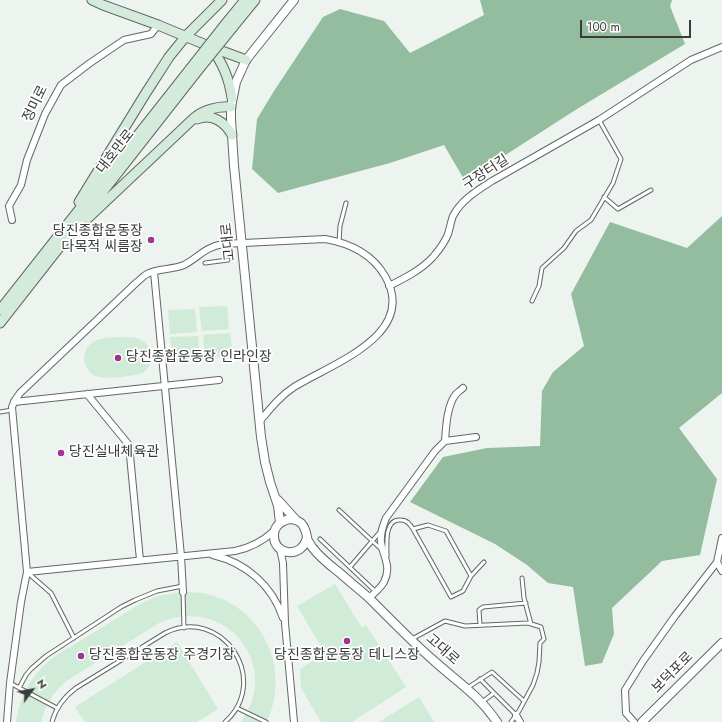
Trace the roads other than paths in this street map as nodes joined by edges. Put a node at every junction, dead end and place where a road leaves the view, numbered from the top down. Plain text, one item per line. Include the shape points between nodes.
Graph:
1 (92, 0) edge
2 (222, 0) edge
3 (245, 0) edge
4 (255, 0) edge
5 (294, 0) edge
6 (158, 25) junction
7 (230, 25) junction
8 (186, 36) junction
9 (211, 47) junction
10 (722, 47) edge
11 (246, 60) junction
12 (232, 103) junction
13 (599, 120) junction
14 (189, 123) junction
15 (232, 135) junction
16 (651, 190) dead end
17 (604, 197) junction
18 (346, 203) dead end
19 (12, 220) dead end
20 (62, 237) junction
21 (242, 242) junction
22 (339, 243) junction
23 (228, 260) dead end
24 (204, 263) dead end
25 (154, 272) junction
26 (389, 286) junction
27 (532, 301) dead end
28 (0, 310) edge
29 (0, 323) edge
30 (219, 380) dead end
31 (165, 386) junction
32 (463, 388) dead end
33 (87, 394) junction
34 (14, 402) junction
35 (12, 410) junction
36 (0, 412) edge
37 (260, 421) junction
38 (476, 437) dead end
39 (445, 441) junction
40 (276, 498) junction
41 (339, 510) dead end
42 (296, 520) junction
43 (280, 523) junction
44 (413, 529) junction
45 (274, 531) junction
46 (382, 531) junction
47 (307, 537) junction
48 (722, 538) edge
49 (320, 539) dead end
50 (261, 541) junction
51 (372, 541) junction
52 (278, 546) junction
53 (296, 551) junction
54 (383, 551) junction
55 (209, 554) junction
56 (181, 556) junction
57 (319, 556) junction
58 (140, 560) junction
59 (386, 560) junction
60 (484, 562) dead end
61 (717, 562) junction
62 (350, 567) junction
63 (283, 570) junction
64 (722, 571) edge
65 (27, 572) junction
66 (471, 576) junction
67 (522, 578) dead end
68 (183, 589) junction
69 (376, 592) junction
70 (369, 598) junction
71 (526, 603) junction
72 (285, 623) junction
73 (531, 624) junction
74 (480, 625) junction
75 (184, 628) junction
76 (74, 638) junction
77 (411, 640) junction
78 (722, 643) edge
79 (480, 680) junction
80 (10, 683) junction
81 (19, 688) junction
82 (467, 688) junction
83 (494, 693) junction
84 (524, 701) junction
85 (482, 702) junction
86 (58, 708) junction
87 (237, 708) junction
88 (516, 715) junction
89 (8, 722) edge
90 (52, 722) edge
91 (225, 722) edge
92 (266, 722) edge
93 (294, 722) edge
94 (497, 722) edge
95 (511, 722) edge
96 (520, 722) edge
97 (634, 722) edge
98 (642, 722) edge

1 - 6 main road
2 - 8 main road
3 - 7 main road, 대호만로
4 - 7 main road, 대호만로
5 - 11 street, 고대로
6 - 8 main road
6 - 19 street, 정미로 via 151,34 124,40 61,85 45,114 27,160 21,185 9,206
7 - 20 main road, 대호만로, bridge
8 - 9 main road
8 - 20 main road via 144,96
9 - 11 main road
9 - 12 main road via 230,83
10 - 13 street, 구장터길 via 692,60
11 - 12 street, 고대로 via 238,77
12 - 14 main road via 205,112
12 - 15 street, 고대로
13 - 17 lane via 621,159 613,182
13 - 26 street, 구장터길 via 476,192 456,211 444,242 433,256 416,271
14 - 15 main road via 202,117 212,117 223,123
14 - 20 main road
15 - 21 street, 고대로
16 - 17 lane via 618,208
17 - 27 lane via 591,220 576,231 564,248 542,268 539,286
18 - 22 lane
20 - 28 main road, 대호만로
20 - 29 main road, 대호만로
21 - 22 street via 318,239
21 - 25 street via 213,246 186,264
21 - 37 street, 고대로
22 - 26 street via 373,261 384,274
23 - 24 lane
25 - 31 street
25 - 34 street via 137,282 20,393
26 - 37 street via 392,309 388,320 377,335 359,350 285,394
30 - 31 street
31 - 33 street
31 - 56 street
32 - 39 street via 455,395 451,404 446,421
33 - 34 street
33 - 58 street via 129,445
34 - 35 street
35 - 36 lane
35 - 65 street
37 - 40 street, 고대로 via 265,462
38 - 39 street
39 - 46 street via 386,518
40 - 42 street
40 - 43 street
41 - 51 lane
42 - 43 street
42 - 47 street via 305,528
43 - 45 street
44 - 59 lane via 402,520 395,520 390,524
44 - 66 lane via 428,525 446,531
44 - 66 lane via 451,597 463,591
45 - 50 street
45 - 52 street
46 - 51 lane
46 - 54 street
47 - 53 street via 305,544
47 - 57 street
48 - 61 street
49 - 62 lane
50 - 52 street via 269,541
50 - 55 street via 240,550
51 - 54 lane
51 - 62 lane
52 - 53 street via 286,552
52 - 63 street
53 - 57 street via 308,551
53 - 63 street via 287,560
54 - 59 street
55 - 56 street
55 - 72 street via 234,563 258,578 274,598
56 - 58 street
56 - 68 street
57 - 70 street, 고대로
58 - 65 street
59 - 69 street via 385,580
60 - 66 lane
61 - 64 street
61 - 97 street via 675,616 625,690 626,713
62 - 69 lane
63 - 72 street
65 - 76 lane via 51,593
65 - 80 street
67 - 71 lane
68 - 75 lane
68 - 76 lane via 157,591 145,595 121,607
69 - 70 street
70 - 77 street, 고대로
71 - 73 lane
71 - 74 lane via 483,607 479,610
72 - 93 street
73 - 74 lane
73 - 84 lane via 541,627 544,639 540,642 537,673
74 - 77 lane via 465,626 445,621
75 - 86 lane via 165,633 76,688
75 - 87 lane via 200,628 214,633 235,651 242,666 244,679
76 - 81 lane via 38,662 26,675
77 - 82 street, 고대로
78 - 98 street, 보덕포로
79 - 82 lane
79 - 83 lane
79 - 84 lane via 492,672
80 - 81 lane
80 - 89 street
81 - 86 lane
82 - 85 street, 고대로
83 - 85 lane
83 - 88 lane
84 - 88 lane
85 - 94 street, 고대로
86 - 90 lane
87 - 91 lane
87 - 92 lane
88 - 95 lane
88 - 96 street

